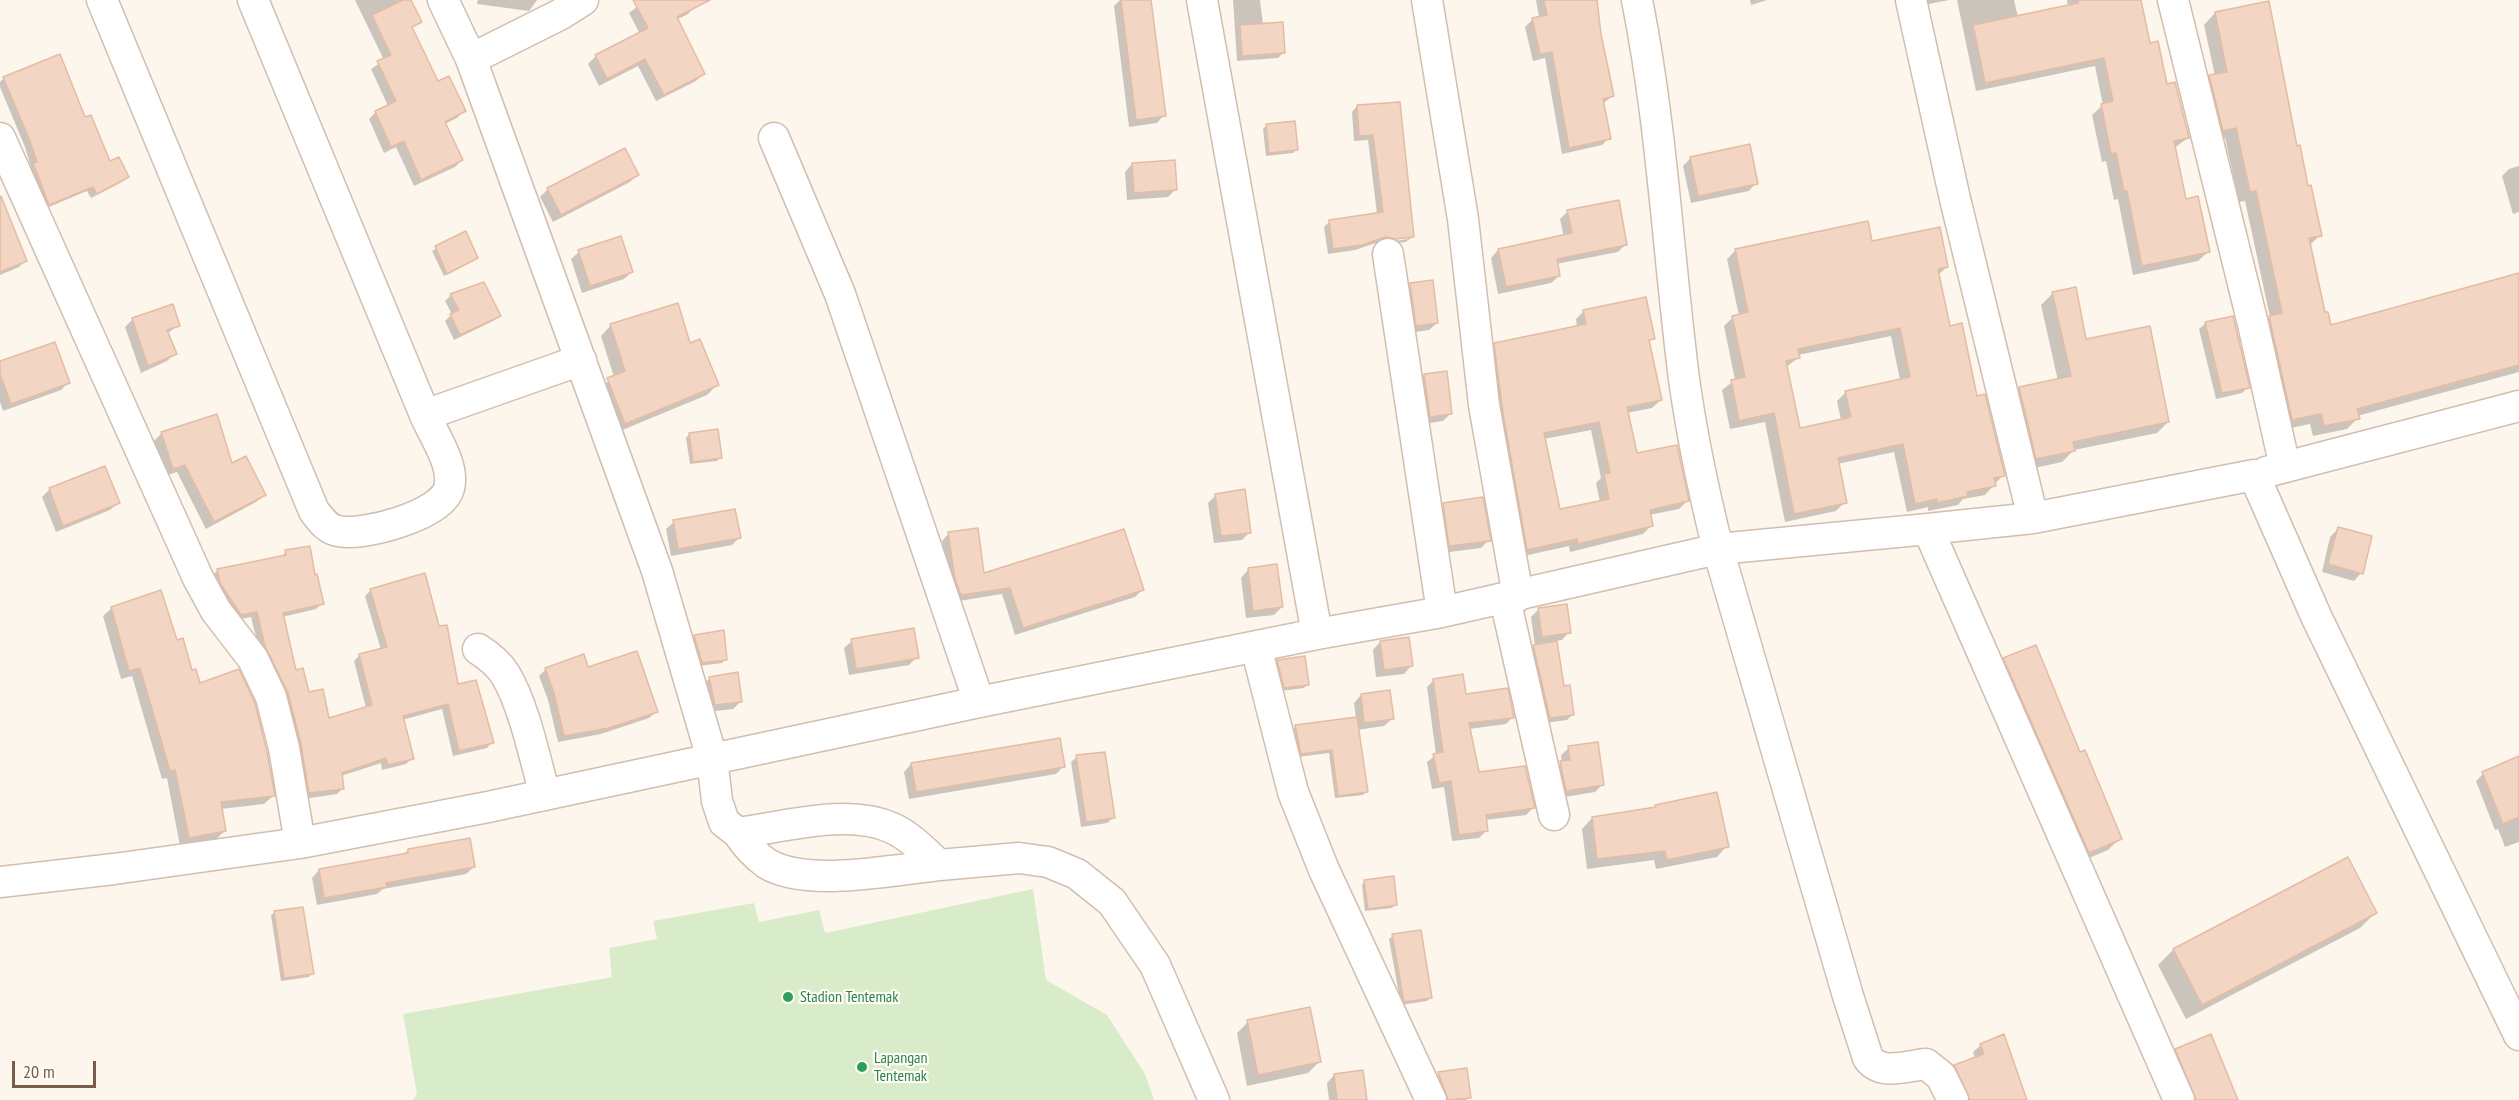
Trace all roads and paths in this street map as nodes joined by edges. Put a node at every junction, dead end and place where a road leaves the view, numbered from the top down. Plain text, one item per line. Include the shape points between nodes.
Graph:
1 (102, 0) edge
2 (253, 0) edge
3 (443, 0) edge
4 (583, 0) edge
5 (1202, 0) edge
6 (1427, 0) edge
7 (1636, 0) edge
8 (1911, 0) edge
9 (2173, 0) edge
10 (471, 59) junction
11 (0, 138) edge
12 (774, 138) dead end
13 (1388, 254) dead end
14 (581, 360) junction
15 (2519, 406) edge
16 (425, 415) junction
17 (2285, 466) junction
18 (2254, 475) junction
19 (2032, 518) junction
20 (1928, 529) junction
21 (1718, 549) junction
22 (1512, 597) junction
23 (1442, 612) junction
24 (1317, 634) junction
25 (1256, 646) junction
26 (478, 649) dead end
27 (980, 702) junction
28 (711, 758) junction
29 (545, 795) junction
30 (1554, 815) dead end
31 (738, 833) junction
32 (300, 843) junction
33 (939, 865) junction
34 (0, 882) edge
35 (2519, 1035) edge
36 (1214, 1100) edge
37 (1431, 1100) edge
38 (1953, 1100) edge
39 (2179, 1100) edge

1 - 16 street via 314,512 326,526 348,532 394,523 421,515 441,502 449,490 450,477
2 - 16 street
3 - 10 street
4 - 10 street
5 - 24 street
6 - 22 street via 1463,219 1484,405
7 - 21 street via 1661,155 1685,380 1702,484
8 - 19 street
9 - 17 street
10 - 14 street
11 - 32 street via 198,579 263,678 284,748
12 - 27 street via 840,294
13 - 23 street
14 - 16 street
14 - 28 street via 657,571
15 - 17 street
17 - 18 street
18 - 19 street
18 - 35 street via 2316,616
19 - 20 street
20 - 21 street
20 - 39 street
21 - 22 street
21 - 38 street via 1865,1051 1874,1066 1885,1069 1926,1064 1934,1068
22 - 23 street
22 - 30 street
23 - 24 street
24 - 25 street
25 - 27 street
25 - 37 street via 1293,792 1324,870
26 - 29 street via 506,674
27 - 28 street
28 - 29 street
28 - 31 street via 724,822
29 - 32 street
31 - 33 street via 862,819 909,838
31 - 33 street via 750,850 768,864 799,874 832,877
32 - 34 street
33 - 36 street via 1019,858 1048,862 1077,874 1112,902 1155,965

